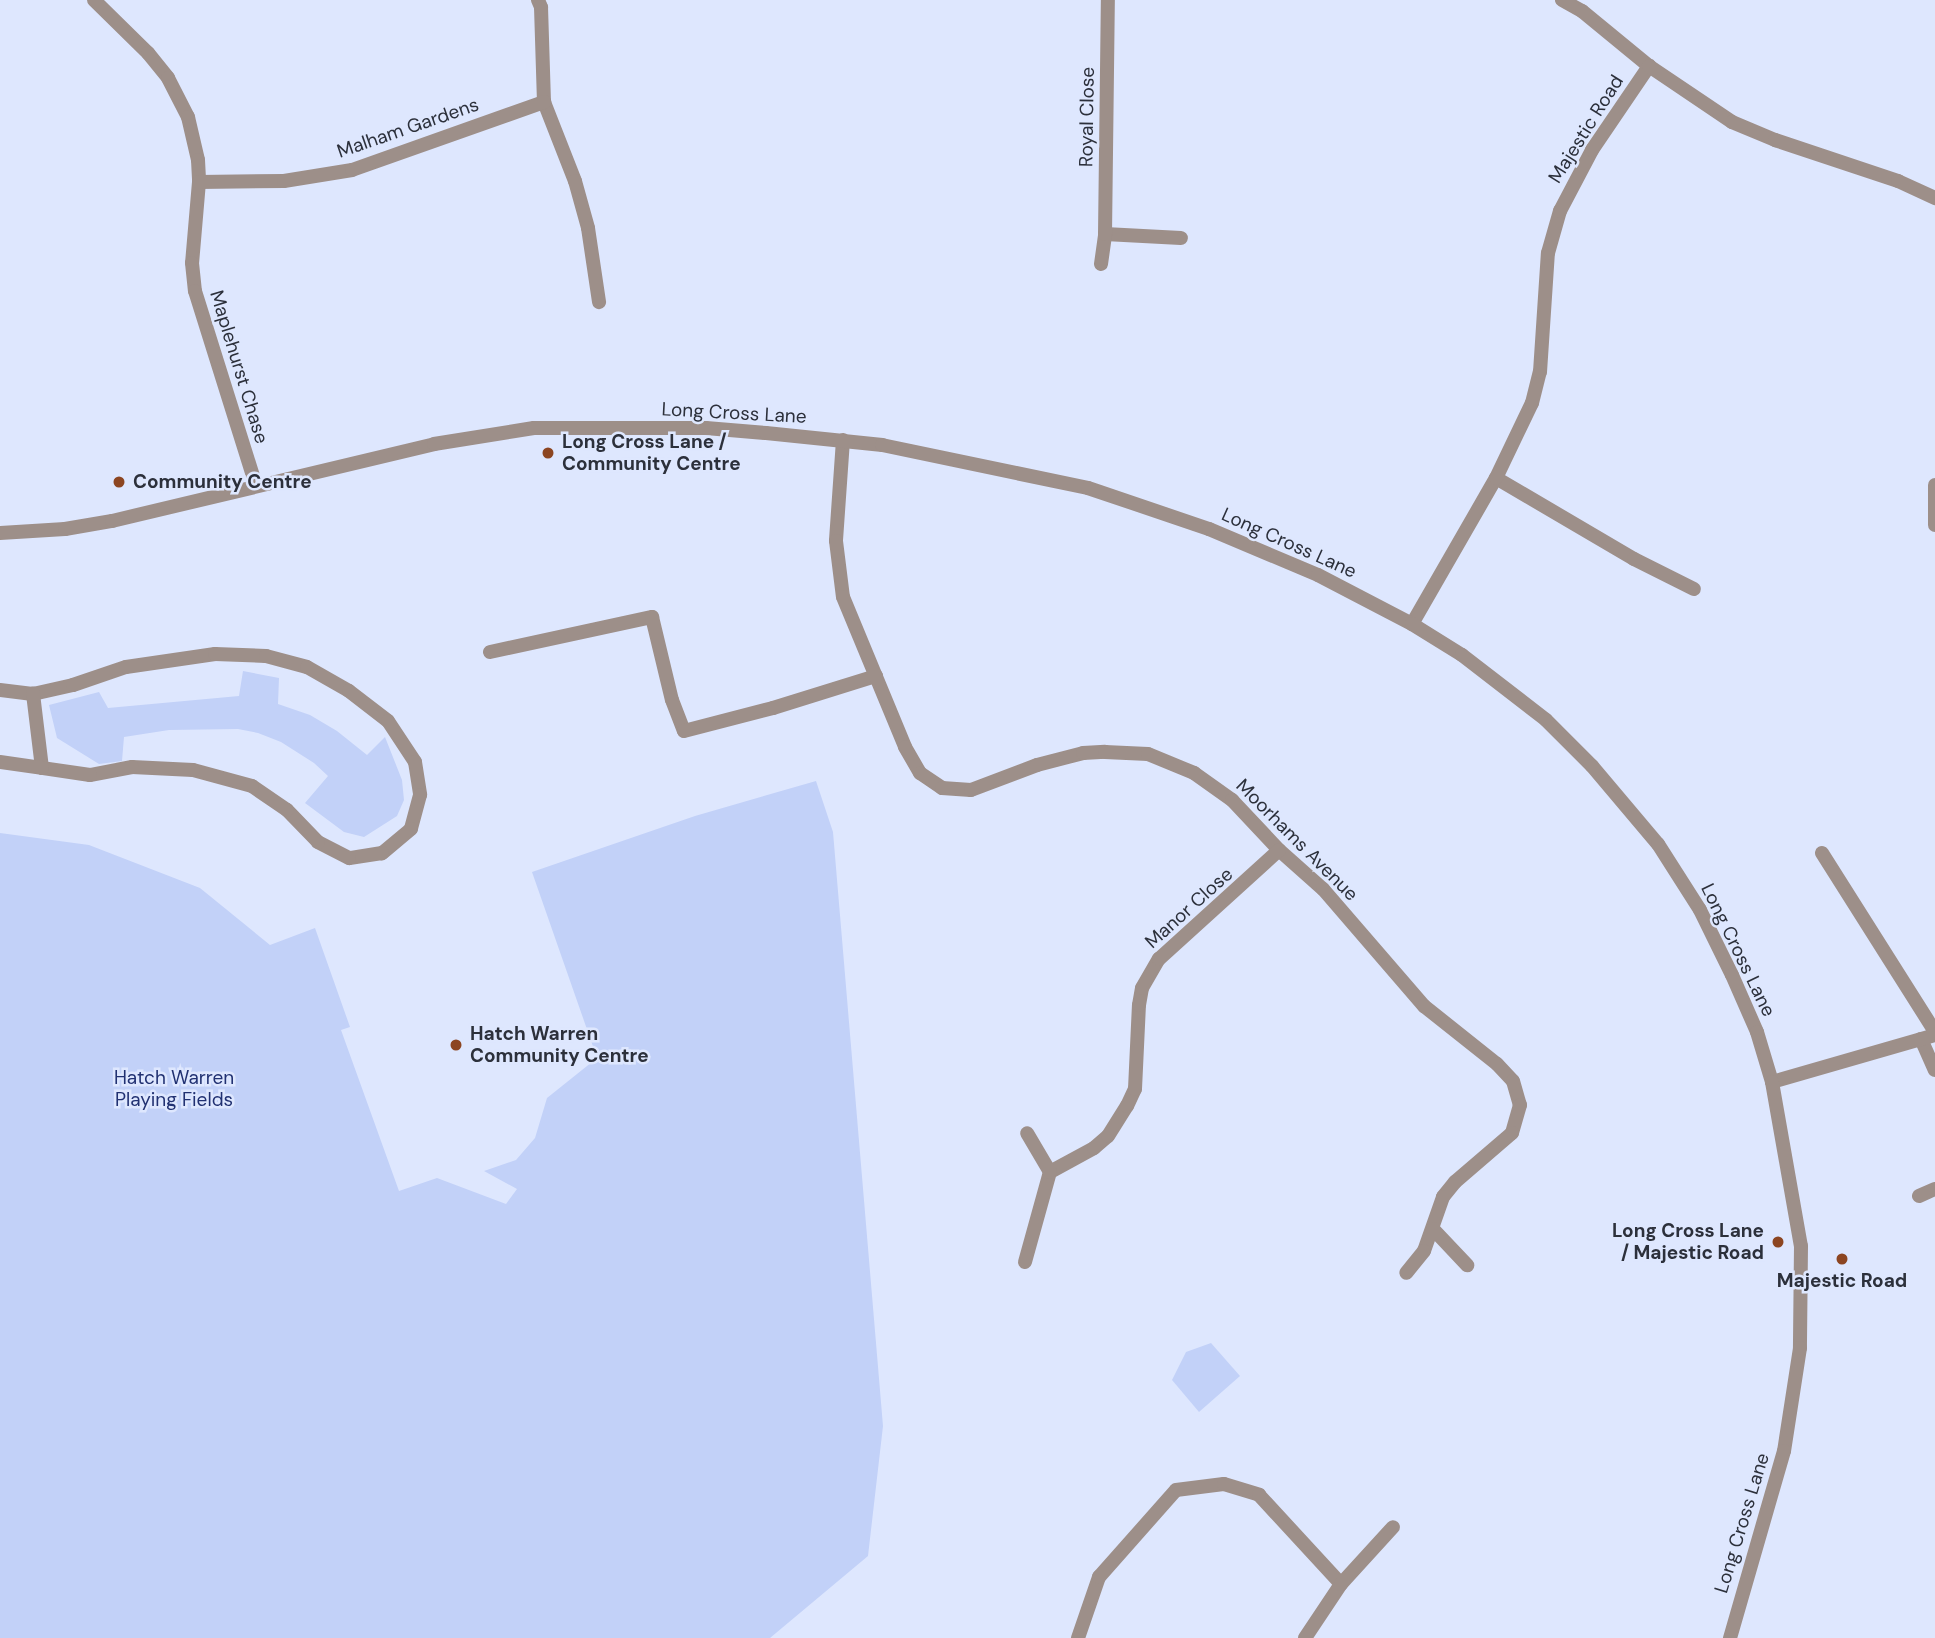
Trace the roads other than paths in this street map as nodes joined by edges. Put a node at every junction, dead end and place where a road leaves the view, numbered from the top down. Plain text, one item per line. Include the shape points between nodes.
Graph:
1 (94, 0) edge
2 (538, 0) edge
3 (1108, 0) edge
4 (1562, 0) edge
5 (1649, 66) junction
6 (544, 102) junction
7 (199, 182) junction
8 (1935, 198) edge
9 (1105, 234) junction
10 (1181, 238) dead end
11 (1101, 264) dead end
12 (600, 302) dead end
13 (843, 440) junction
14 (1496, 478) junction
15 (1935, 485) edge
16 (256, 486) junction
17 (1935, 525) edge
18 (0, 533) edge
19 (1694, 589) dead end
20 (1412, 624) junction
21 (490, 652) dead end
22 (876, 676) junction
23 (0, 690) edge
24 (33, 694) junction
25 (0, 762) edge
26 (42, 768) junction
27 (1279, 850) junction
28 (1822, 853) dead end
29 (1930, 1036) edge
30 (1935, 1070) edge
31 (1772, 1082) junction
32 (1027, 1133) dead end
33 (1050, 1172) junction
34 (1935, 1189) edge
35 (1919, 1196) dead end
36 (1433, 1230) junction
37 (1025, 1262) dead end
38 (1467, 1265) dead end
39 (1406, 1273) dead end
40 (1393, 1527) dead end
41 (1341, 1584) junction
42 (1078, 1638) edge
43 (1305, 1638) edge
44 (1730, 1638) edge

1 - 7 street, Maplehurst Chase via 148,53 178,96 194,138
2 - 6 street
3 - 9 street, Royal Close
4 - 5 street
5 - 8 street, Majestic Road via 1732,122
5 - 14 street, Majestic Road via 1592,150 1560,211 1548,253 1540,372 1532,402
6 - 7 street, Malham Gardens via 352,170 284,181
6 - 12 street via 575,181
7 - 16 street, Maplehurst Chase via 192,263 195,291
9 - 10 street
9 - 11 street, Royal Close
13 - 16 street, Long Cross Lane via 706,428 534,428 434,444
13 - 20 street, Long Cross Lane via 1007,469 1112,496 1269,554
13 - 22 street, Moorhams Avenue via 837,502 838,569 849,617
14 - 19 street
14 - 20 street, Majestic Road
15 - 17 street
16 - 18 street, Long Cross Lane via 65,529
20 - 31 street, Long Cross Lane via 1462,655 1546,720 1658,844 1700,910 1732,975
21 - 22 street via 652,617 684,731
22 - 27 street, Moorhams Avenue via 912,763 942,788 971,790 1083,753 1149,754 1194,773 1233,800
23 - 24 street
24 - 26 street
24 - 26 street via 126,667 215,654 266,656 307,667 388,721 415,762 420,795 411,829 382,853 349,858 318,842 288,810 253,786 194,770 132,767 90,775
25 - 26 street
27 - 33 street, Manor Close via 1159,959 1142,988 1135,1089 1127,1106 1108,1136
27 - 36 street, Moorhams Avenue via 1323,889 1424,1006 1513,1081 1520,1105 1513,1133 1443,1196
28 - 29 street
29 - 30 street
29 - 31 street
31 - 44 street, Long Cross Lane via 1801,1246 1800,1348 1784,1451
32 - 33 street
33 - 37 street
34 - 35 street
36 - 38 street
36 - 39 street, Moorhams Avenue via 1424,1251
40 - 41 street
41 - 42 street via 1259,1495 1224,1484 1176,1490 1100,1577
41 - 43 street

